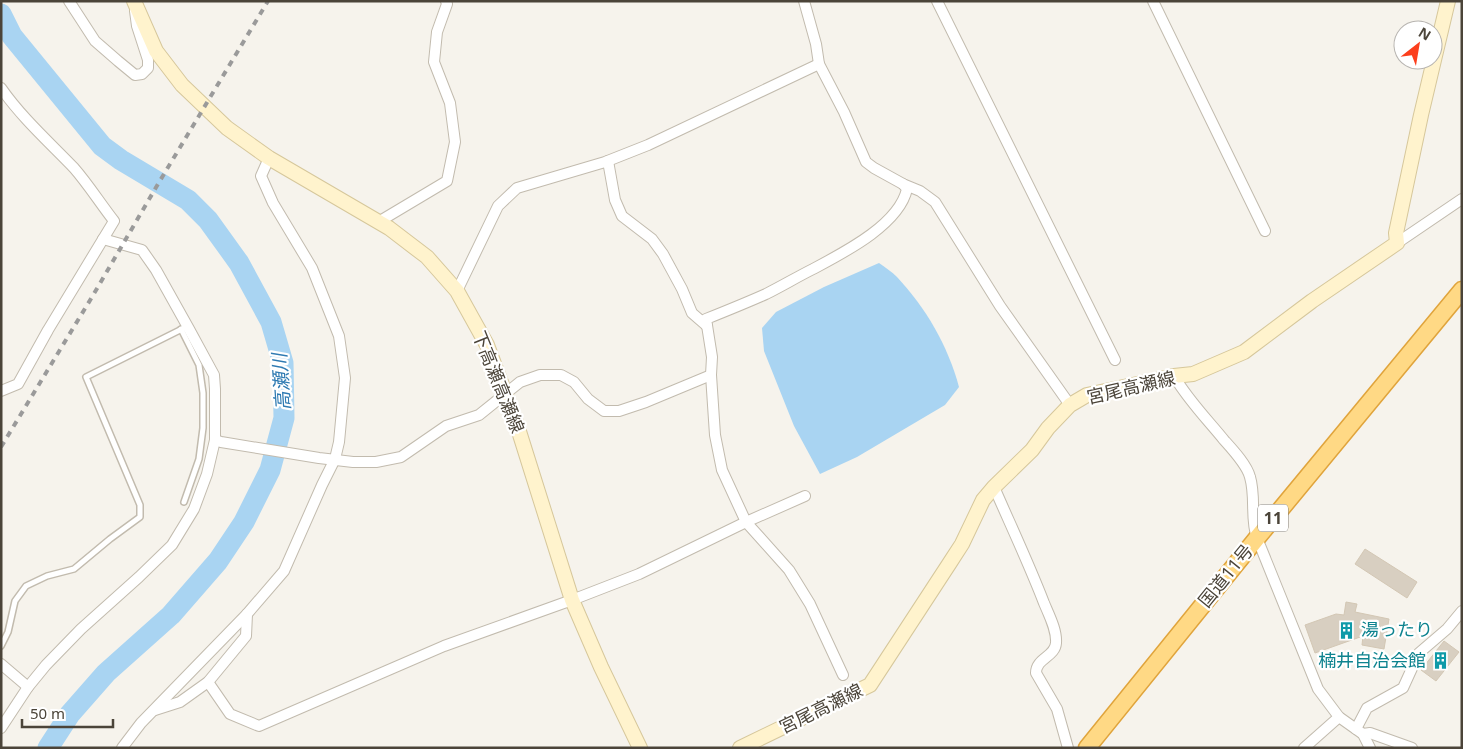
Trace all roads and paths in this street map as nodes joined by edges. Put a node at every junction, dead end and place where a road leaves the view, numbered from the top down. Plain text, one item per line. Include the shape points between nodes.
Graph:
1 (69, 1) edge
2 (446, 1) edge
3 (804, 1) edge
4 (937, 1) edge
5 (1153, 1) edge
6 (1448, 1) edge
7 (134, 2) edge
8 (819, 64) junction
9 (1, 88) edge
10 (269, 158) junction
11 (608, 161) junction
12 (903, 184) junction
13 (1462, 199) edge
14 (380, 222) junction
15 (1265, 231) dead end
16 (103, 238) junction
17 (1397, 243) junction
18 (1462, 290) edge
19 (457, 291) junction
20 (706, 326) junction
21 (184, 328) junction
22 (1116, 360) dead end
23 (711, 375) junction
24 (1174, 376) junction
25 (1, 391) edge
26 (505, 394) junction
27 (1070, 405) junction
28 (218, 441) junction
29 (335, 459) junction
30 (994, 487) junction
31 (805, 496) dead end
32 (184, 502) dead end
33 (746, 522) junction
34 (1257, 538) junction
35 (572, 600) junction
36 (1462, 611) edge
37 (247, 614) junction
38 (1, 646) edge
39 (1, 664) edge
40 (844, 674) dead end
41 (208, 682) junction
42 (28, 687) junction
43 (154, 710) junction
44 (1339, 717) junction
45 (1, 728) edge
46 (1360, 731) junction
47 (122, 748) edge
48 (640, 748) edge
49 (740, 748) edge
50 (1068, 748) edge
51 (1087, 748) edge
52 (1304, 748) edge
53 (1370, 748) edge
54 (1412, 748) edge

1 - 7 street via 96,41 135,75 148,68 148,60 137,26
2 - 14 street via 437,32 434,62 450,103 455,142 447,181
3 - 8 street
4 - 22 street
5 - 15 street
6 - 17 main road via 1396,233
7 - 10 main road, 下高瀬高瀬線 via 156,51 182,86 227,128
8 - 11 street
8 - 12 street via 866,162
9 - 16 street via 75,170 114,221
10 - 14 main road, 下高瀬高瀬線
10 - 29 street via 262,176 273,203 312,268 339,336 345,378
11 - 19 street via 517,188 498,206
11 - 20 street via 615,200 622,216 652,239 668,262 692,314
12 - 20 street via 907,189 905,198 896,211 853,248 765,294 706,319
12 - 27 street via 935,202 1000,306
13 - 17 street
14 - 19 main road, 下高瀬高瀬線 via 427,257
16 - 21 street via 142,250 156,270
16 - 25 street via 18,384
17 - 24 main road, 宮尾高瀬線 via 1244,352 1193,374
18 - 34 highway, 国道11号 / 11
19 - 26 main road, 下高瀬高瀬線 via 487,345
20 - 23 street via 712,357
21 - 28 street via 214,375
21 - 32 lane via 199,365 203,394 199,459
21 - 38 lane via 86,377 140,505 140,518 74,569 26,586 15,602
23 - 26 street via 619,411 604,410 588,399 574,382 561,375 540,375 520,382
23 - 33 street via 715,435 722,470
24 - 27 main road, 宮尾高瀬線 via 1086,396
24 - 34 street via 1182,390 1238,455 1250,476 1253,528
26 - 29 street via 479,416 446,426 401,457 376,462
26 - 35 main road, 下高瀬高瀬線
27 - 30 main road, 宮尾高瀬線 via 1032,450
28 - 29 street
28 - 42 street via 194,509 172,545 82,629
29 - 37 street via 284,571
30 - 49 main road, 宮尾高瀬線 via 980,506 962,544 870,685
30 - 50 street via 1054,627 1056,643 1053,651 1040,662 1036,673 1057,709
31 - 33 street
33 - 35 street via 638,574
33 - 40 street via 789,570 810,604
34 - 44 street via 1318,689
34 - 51 highway, 国道11号 / 11
35 - 41 street via 444,646 259,726 230,714
35 - 48 main road, 下高瀬高瀬線
36 - 46 street via 1447,629 1418,653 1403,688 1368,708
37 - 41 street via 246,636
37 - 43 street
39 - 42 street
41 - 43 street via 180,702
42 - 45 street
43 - 47 street
44 - 46 street
44 - 52 street
46 - 53 street
46 - 54 street

